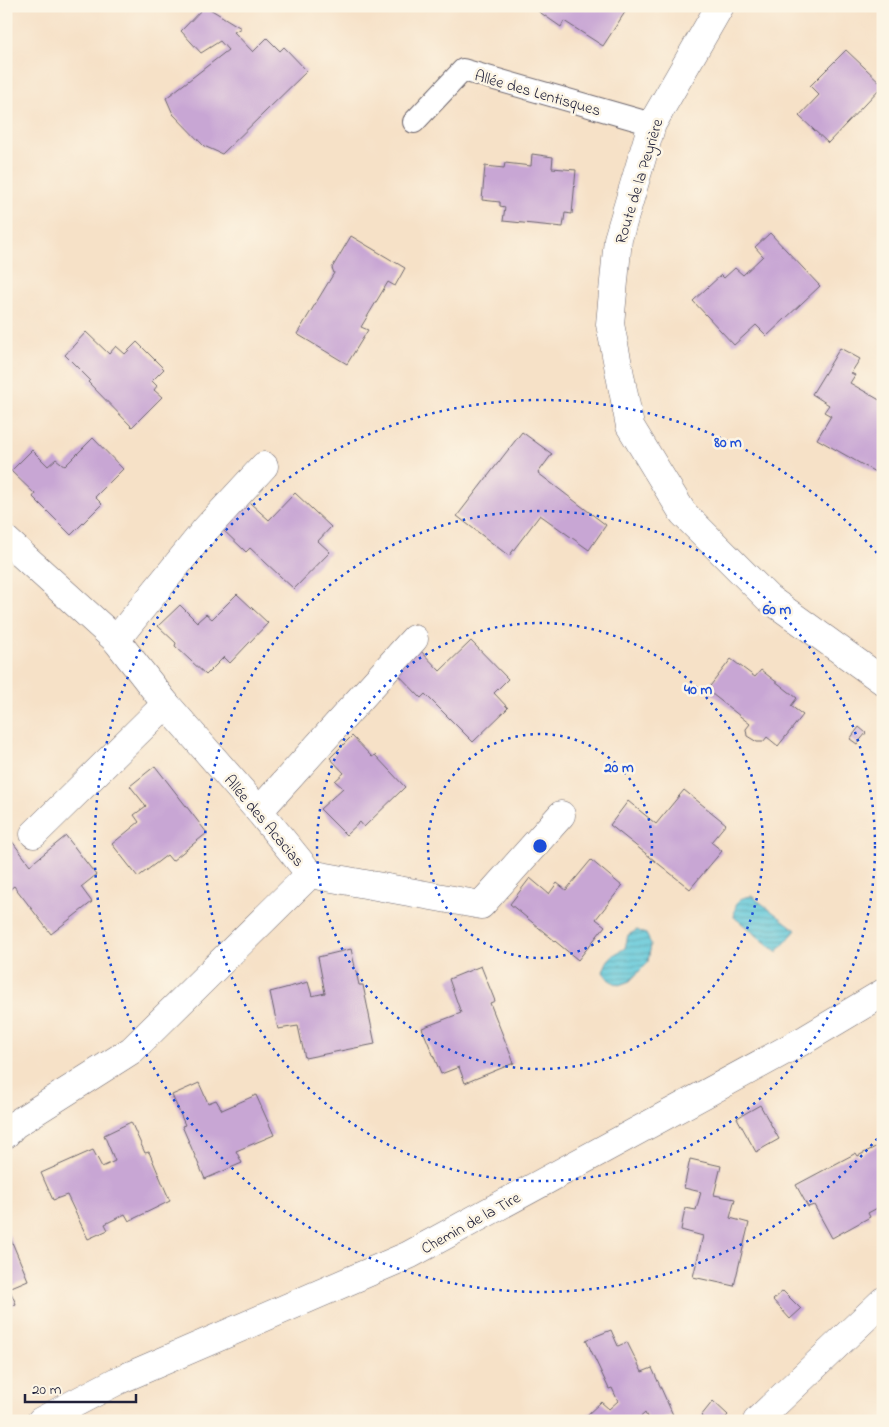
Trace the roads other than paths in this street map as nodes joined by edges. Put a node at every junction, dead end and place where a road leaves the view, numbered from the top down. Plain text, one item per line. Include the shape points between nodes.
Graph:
1 (720, 6) edge
2 (414, 122) dead end
3 (652, 124) junction
4 (264, 466) dead end
5 (6, 540) edge
6 (414, 639) dead end
7 (116, 640) junction
8 (883, 681) edge
9 (166, 704) junction
10 (259, 811) junction
11 (561, 815) dead end
12 (34, 834) dead end
13 (310, 874) junction
14 (883, 993) edge
15 (6, 1134) edge
16 (883, 1301) edge
17 (41, 1421) edge
18 (758, 1421) edge

1 - 3 street, Route de la Peyrière
2 - 3 lane, Allée des Lentisques via 463,70
3 - 8 street, Route de la Peyrière via 618,239 610,324 630,426 683,513 768,598
4 - 7 street via 205,530
5 - 7 street, Allée des Acacias
6 - 10 street
7 - 9 street, Allée des Acacias
9 - 10 street, Allée des Acacias
9 - 12 street
10 - 13 street, Allée des Acacias
11 - 13 street via 481,904
13 - 15 street, Allée des Acacias via 132,1050 14,1125
14 - 17 street, Chemin de la Tire via 409,1255 117,1381
16 - 18 street

